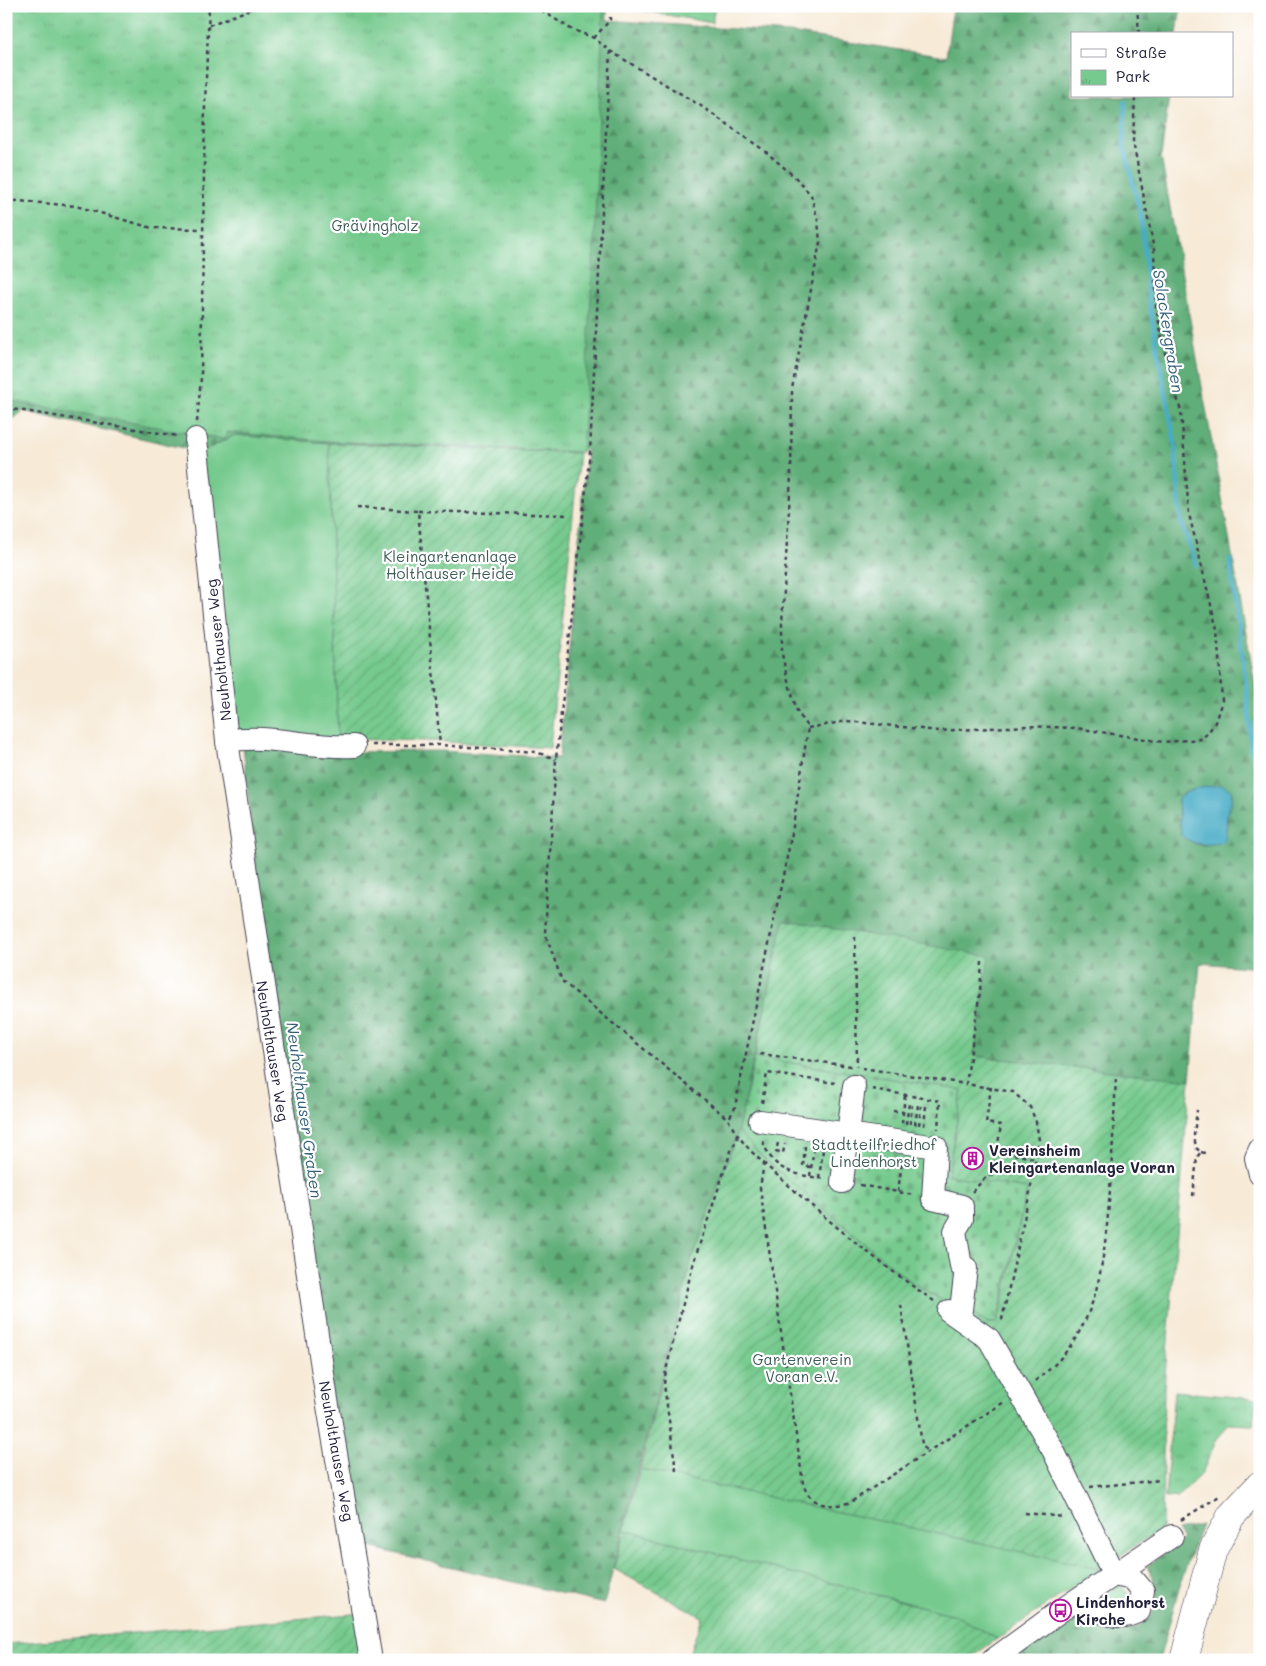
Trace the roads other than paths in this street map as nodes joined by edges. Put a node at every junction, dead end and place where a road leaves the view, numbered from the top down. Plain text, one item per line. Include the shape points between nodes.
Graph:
1 (196, 439) road end
2 (227, 741) junction
3 (354, 746) road end
4 (856, 1076) road end
5 (760, 1121) road end
6 (848, 1134) junction
7 (1260, 1149) edge
8 (1260, 1174) edge
9 (842, 1182) road end
10 (1254, 1491) edge
11 (1172, 1536) road end
12 (1114, 1575) junction
13 (1077, 1600) junction
14 (371, 1660) edge
15 (993, 1660) edge
16 (1184, 1660) edge

1 - 2 street, Neuholthauser Weg
2 - 3 street via 257,738
2 - 14 street, Neuholthauser Weg via 327,1400
4 - 6 street
5 - 6 street via 819,1134
6 - 9 street
6 - 12 street via 914,1136 934,1199 962,1206 962,1219 955,1231 961,1266 966,1268 953,1314 989,1339 1053,1450
7 - 8 street via 1256,1158
10 - 16 main road via 1231,1516 1213,1550
11 - 12 street
12 - 13 street
12 - 13 street via 1133,1579 1143,1591 1139,1611 1129,1617 1117,1617
13 - 15 street

